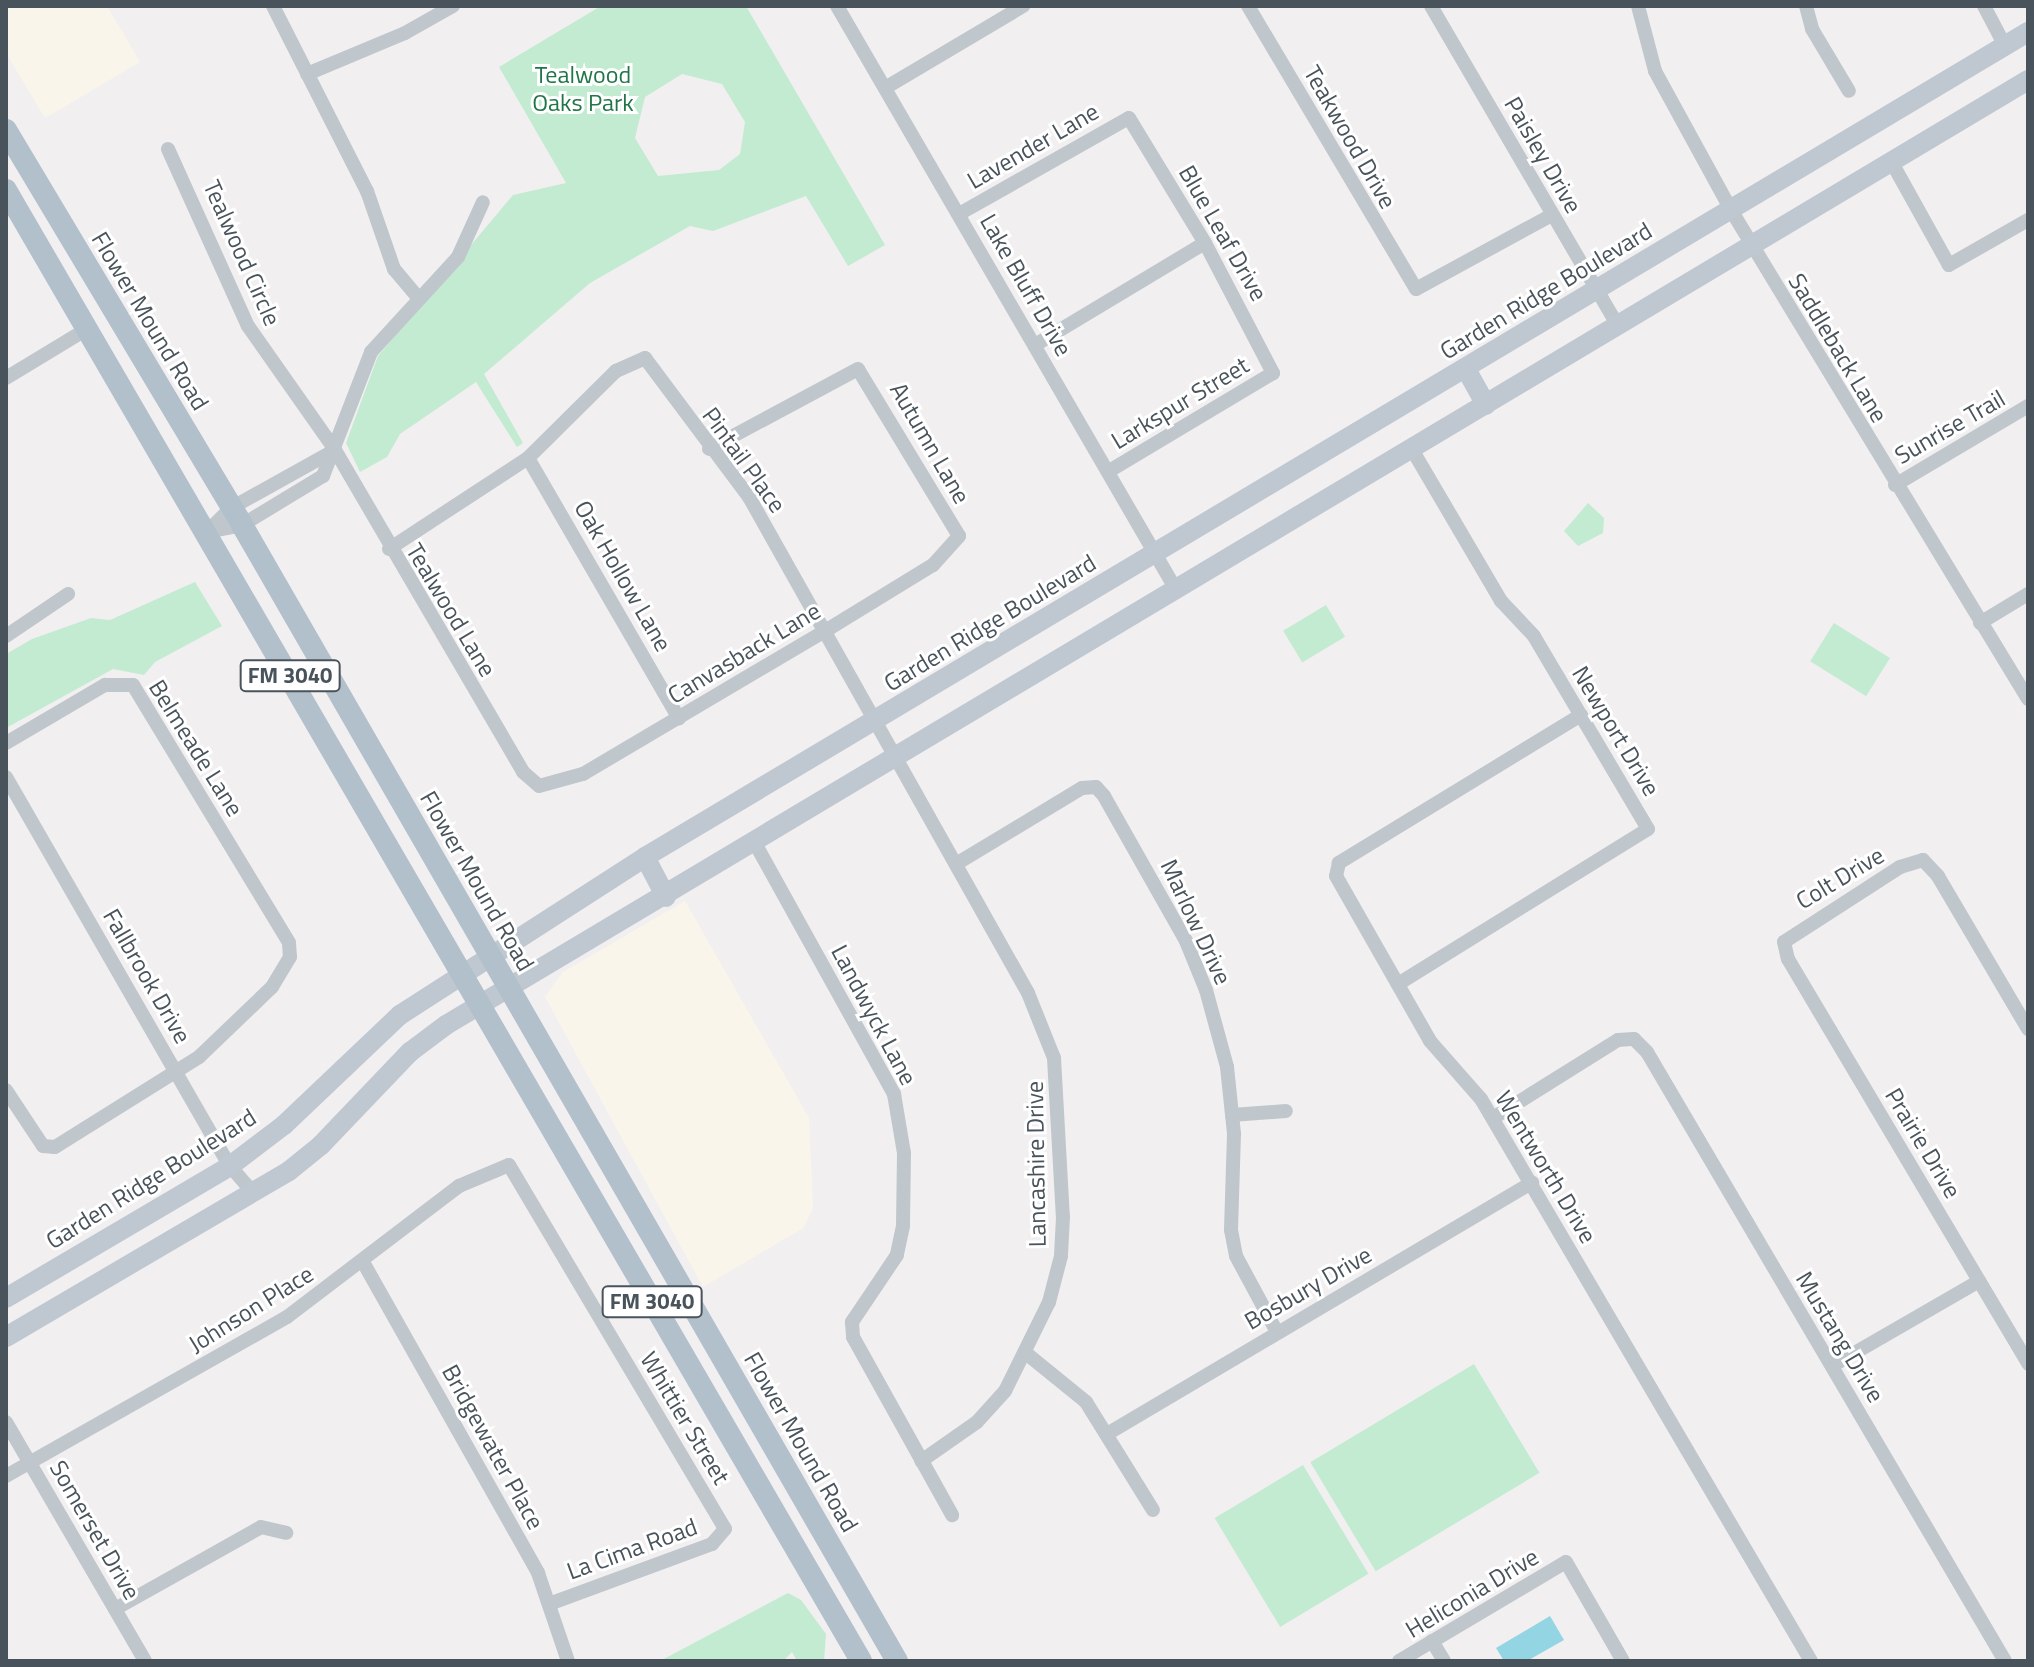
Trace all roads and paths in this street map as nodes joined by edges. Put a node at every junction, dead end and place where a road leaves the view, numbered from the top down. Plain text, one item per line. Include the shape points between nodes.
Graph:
1 (273, 6) edge
2 (453, 6) edge
3 (837, 6) edge
4 (1023, 6) edge
5 (1248, 6) edge
6 (1431, 6) edge
7 (1638, 6) edge
8 (1806, 6) edge
9 (1984, 6) edge
10 (2028, 32) edge
11 (2005, 46) junction
12 (307, 74) junction
13 (2028, 80) edge
14 (885, 88) junction
15 (1849, 91) dead end
16 (1129, 118) joint
17 (6, 130) edge
18 (168, 149) dead end
19 (1891, 161) junction
20 (6, 190) edge
21 (483, 202) dead end
22 (1731, 210) junction
23 (959, 214) junction
24 (1552, 215) junction
25 (2028, 220) edge
26 (1205, 243) junction
27 (1751, 245) junction
28 (1596, 291) junction
29 (418, 298) junction
30 (1618, 326) junction
31 (87, 329) junction
32 (1035, 345) junction
33 (1466, 369) junction
34 (1273, 373) joint
35 (6, 378) edge
36 (1486, 405) junction
37 (2028, 406) edge
38 (709, 449) junction
39 (1412, 449) junction
40 (335, 450) junction
41 (528, 458) junction
42 (1109, 471) junction
43 (1895, 485) junction
44 (236, 517) junction
45 (207, 532) junction
46 (959, 536) joint
47 (389, 549) junction
48 (1158, 553) junction
49 (1175, 588) junction
50 (68, 594) dead end
51 (2028, 594) edge
52 (1980, 623) junction
53 (825, 630) junction
54 (6, 636) edge
55 (2028, 699) edge
56 (1581, 715) junction
57 (679, 718) junction
58 (877, 721) junction
59 (6, 743) edge
60 (897, 758) junction
61 (6, 777) edge
62 (539, 786) joint
63 (12, 804) edge
64 (756, 845) junction
65 (645, 857) junction
66 (956, 864) junction
67 (666, 897) junction
68 (1784, 942) joint
69 (490, 956) junction
70 (461, 975) junction
71 (1398, 984) junction
72 (509, 989) junction
73 (479, 1006) junction
74 (2028, 1029) edge
75 (177, 1071) junction
76 (6, 1090) edge
77 (1286, 1111) dead end
78 (1232, 1115) junction
79 (1493, 1118) junction
80 (509, 1165) joint
81 (230, 1166) junction
82 (1532, 1183) junction
83 (254, 1194) junction
84 (363, 1262) junction
85 (1979, 1281) junction
86 (6, 1298) edge
87 (1277, 1332) junction
88 (6, 1337) edge
89 (1027, 1354) junction
90 (2028, 1364) edge
91 (1832, 1366) junction
92 (6, 1422) edge
93 (1107, 1434) junction
94 (921, 1461) junction
95 (30, 1463) junction
96 (6, 1476) edge
97 (1153, 1510) dead end
98 (952, 1515) dead end
99 (725, 1529) joint
100 (286, 1533) dead end
101 (549, 1604) junction
102 (115, 1609) junction
103 (1432, 1641) junction
104 (145, 1661) edge
105 (568, 1661) edge
106 (861, 1661) edge
107 (897, 1661) edge
108 (1399, 1661) edge
109 (1444, 1661) edge
110 (1623, 1661) edge
111 (1811, 1661) edge
112 (2005, 1661) edge

1 - 12 street
2 - 12 street
3 - 14 street, Lake Bluff Drive
4 - 14 street
5 - 24 street, Teakwood Drive via 1416,289
6 - 24 street, Paisley Drive
7 - 22 street, Saddleback Lane via 1655,71
8 - 15 street via 1812,29
9 - 11 street
10 - 11 main road, Garden Ridge Boulevard
11 - 22 main road, Garden Ridge Boulevard
12 - 29 street via 367,191 394,269
13 - 19 main road
14 - 23 street, Lake Bluff Drive
16 - 23 street, Lavender Lane
16 - 26 street, Blue Leaf Drive
17 - 44 main road, Flower Mound Road / FM 3040
18 - 40 street, Tealwood Circle via 248,326
19 - 25 street via 1949,265
19 - 27 main road
20 - 31 main road, FM 3040
21 - 29 street via 458,257
22 - 27 street, Saddleback Lane
22 - 28 main road, Garden Ridge Boulevard
23 - 32 street, Lake Bluff Drive
24 - 28 street, Paisley Drive
26 - 32 street
26 - 34 street, Blue Leaf Drive
27 - 30 main road
27 - 43 street, Saddleback Lane
28 - 30 street, Paisley Drive
28 - 33 main road, Garden Ridge Boulevard
29 - 40 street via 371,352
30 - 36 main road
31 - 35 street
31 - 45 main road, FM 3040
32 - 42 street, Lake Bluff Drive
33 - 36 main road
33 - 48 main road, Garden Ridge Boulevard
34 - 42 street, Larkspur Street
36 - 39 main road
37 - 43 street, Sunrise Trail
38 - 41 street, Pintail Place via 645,358 616,371
38 - 46 street, Autumn Lane via 851,369 863,372
38 - 53 street, Pintail Place via 749,497
39 - 49 main road
39 - 56 street, Newport Drive via 1501,601 1534,636
40 - 44 street
40 - 44 street via 323,476
40 - 47 street, Tealwood Lane
41 - 47 street
41 - 57 street, Oak Hollow Lane
42 - 48 street, Lake Bluff Drive
43 - 52 street, Saddleback Lane
44 - 45 street
44 - 69 main road, Flower Mound Road / FM 3040
45 - 70 main road, FM 3040
46 - 53 street, Canvasback Lane via 933,565
47 - 62 street, Tealwood Lane via 523,772
48 - 49 street, Lake Bluff Drive
48 - 58 main road, Garden Ridge Boulevard
49 - 60 main road
50 - 54 street
51 - 52 street
52 - 55 street, Saddleback Lane
53 - 57 street, Canvasback Lane
53 - 58 street, Pintail Place
56 - 71 street, Wentworth Drive via 1339,863 1336,876
56 - 71 street, Newport Drive via 1648,829
57 - 62 street, Canvasback Lane via 583,774
58 - 60 street, Pintail Place
58 - 65 main road, Garden Ridge Boulevard
59 - 75 street, Belmeade Lane via 105,685 133,685 289,943 290,957 272,987 231,1029
60 - 64 main road
60 - 66 street, Lancashire Drive
61 - 63 street, Fallbrook Drive
63 - 75 street, Fallbrook Drive
64 - 67 main road
64 - 94 street, Landwyck Lane via 896,1102 905,1175 900,1241 880,1285 852,1322 853,1337
65 - 67 main road
65 - 69 main road, Garden Ridge Boulevard
66 - 78 street, Marlow Drive via 1082,788 1096,787 1186,941 1221,1042
66 - 89 street, Lancashire Drive via 1028,993 1057,1076 1061,1256
67 - 72 main road
68 - 74 street, Colt Drive via 1900,867 1923,860 1938,876
68 - 85 street, Prairie Drive via 1788,959
69 - 70 main road, Garden Ridge Boulevard
69 - 72 main road, Flower Mound Road / FM 3040
70 - 73 main road, FM 3040
70 - 81 main road, Garden Ridge Boulevard via 400,1015 284,1125
71 - 79 street, Wentworth Drive via 1430,1041
72 - 73 main road
72 - 107 main road, Flower Mound Road / FM 3040
73 - 83 main road via 410,1052 321,1145
73 - 106 main road, FM 3040
75 - 76 street via 49,1149
75 - 81 street, Fallbrook Drive
77 - 78 street
78 - 87 street, Marlow Drive via 1236,1256
79 - 82 street, Wentworth Drive
79 - 91 street, Mustang Drive via 1618,1040 1634,1039 1647,1052
80 - 84 street, Johnson Place via 459,1186
80 - 99 street, Whittier Street
81 - 83 street, Fallbrook Drive
81 - 86 main road, Garden Ridge Boulevard
82 - 87 street, Bosbury Drive
82 - 111 street, Wentworth Drive
83 - 88 main road
84 - 95 street, Johnson Place via 287,1317
84 - 101 street, Bridgewater Place via 538,1573
85 - 90 street, Prairie Drive
85 - 91 street
87 - 93 street, Bosbury Drive
89 - 93 street via 1079,1394
89 - 94 street, Lancashire Drive via 1005,1391 977,1422
91 - 112 street, Mustang Drive
92 - 95 street, Somerset Drive
93 - 97 street
94 - 98 street, Landwyck Lane
95 - 96 street, Johnson Place
95 - 102 street, Somerset Drive
99 - 101 street, La Cima Road via 712,1544
100 - 102 street via 261,1527
101 - 105 street, Bridgewater Place
102 - 104 street, Somerset Drive
103 - 108 street, Heliconia Drive
103 - 109 street
103 - 110 street, Heliconia Drive via 1566,1562

